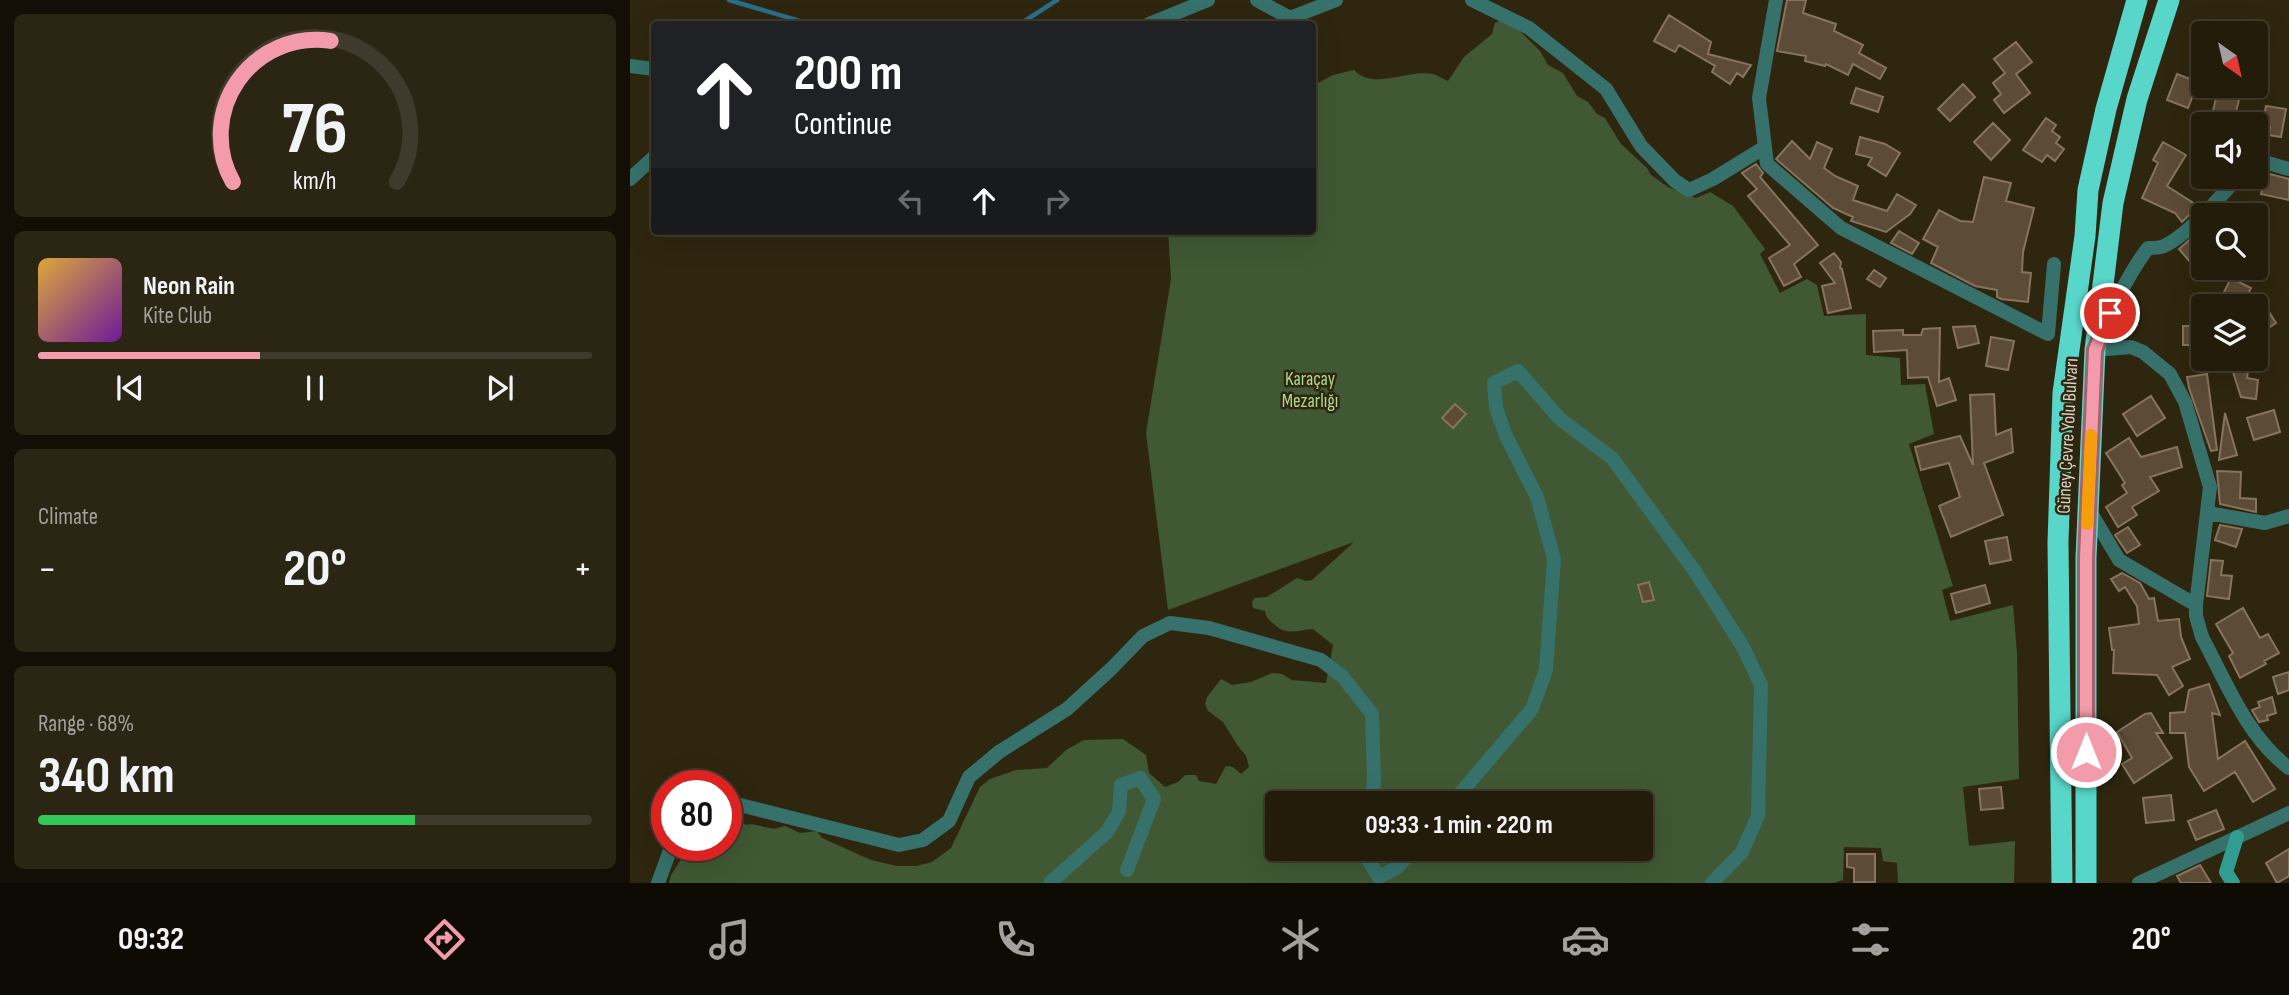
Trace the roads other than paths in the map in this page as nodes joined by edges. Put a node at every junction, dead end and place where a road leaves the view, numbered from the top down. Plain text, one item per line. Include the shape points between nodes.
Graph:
1 (1208, 0) edge
2 (1257, 0) edge
3 (1336, 0) edge
4 (1472, 0) edge
5 (1776, 0) edge
6 (2137, 0) edge
7 (2169, 0) edge
8 (1156, 21) edge
9 (630, 66) edge
10 (651, 69) edge
11 (1765, 147) junction
12 (651, 160) edge
13 (2268, 163) edge
14 (2289, 169) edge
15 (630, 179) edge
16 (2227, 189) edge
17 (2054, 264) dead end
18 (2095, 350) junction
19 (2087, 507) junction
20 (2208, 513) junction
21 (2289, 516) edge
22 (2196, 605) junction
23 (2289, 768) edge
24 (1373, 791) edge
25 (1462, 791) edge
26 (742, 806) edge
27 (2289, 813) edge
28 (2237, 836) junction
29 (666, 861) edge
30 (1369, 861) edge
31 (1403, 861) edge
32 (1127, 870) dead end
33 (658, 883) edge
34 (1050, 883) edge
35 (1712, 883) edge
36 (2062, 883) edge
37 (2086, 883) edge
38 (2139, 883) edge
39 (2233, 883) edge

1 - 8 street
2 - 3 street via 1290,18
4 - 11 street via 1529,28 1606,89 1641,146 1689,190
5 - 11 street via 1759,98
6 - 36 highway, Güney Çevre Yolu Bulvarı via 2088,190 2063,393 2058,542
7 - 18 highway, Güney Çevre Yolu Bulvarı via 2137,99 2113,204
9 - 10 street
11 - 17 street via 1766,164 1841,228 2048,334
12 - 15 street
13 - 14 street
16 - 18 street via 2163,247 2148,248 2118,295
18 - 19 highway, Güney Çevre Yolu Bulvarı
18 - 20 street via 2132,347 2162,366 2178,385 2208,477
19 - 22 street via 2119,560
19 - 37 highway, Güney Çevre Yolu Bulvarı
20 - 21 street via 2265,523
20 - 22 street
22 - 23 street via 2202,637 2251,727
24 - 26 street via 1372,714 1343,677 1321,660 1209,628 1170,624 1143,636 1067,709 969,777 949,821 923,840 900,845
25 - 35 street via 1532,709 1546,670 1554,559 1537,497 1496,408 1494,383 1518,371 1560,419 1612,458 1696,573 1743,647 1760,685 1758,816 1742,852
27 - 28 street
28 - 38 street
28 - 39 street via 2226,872
29 - 33 street
30 - 31 street via 1379,877
32 - 34 street via 1154,799 1140,778 1121,785 1119,812 1107,832

